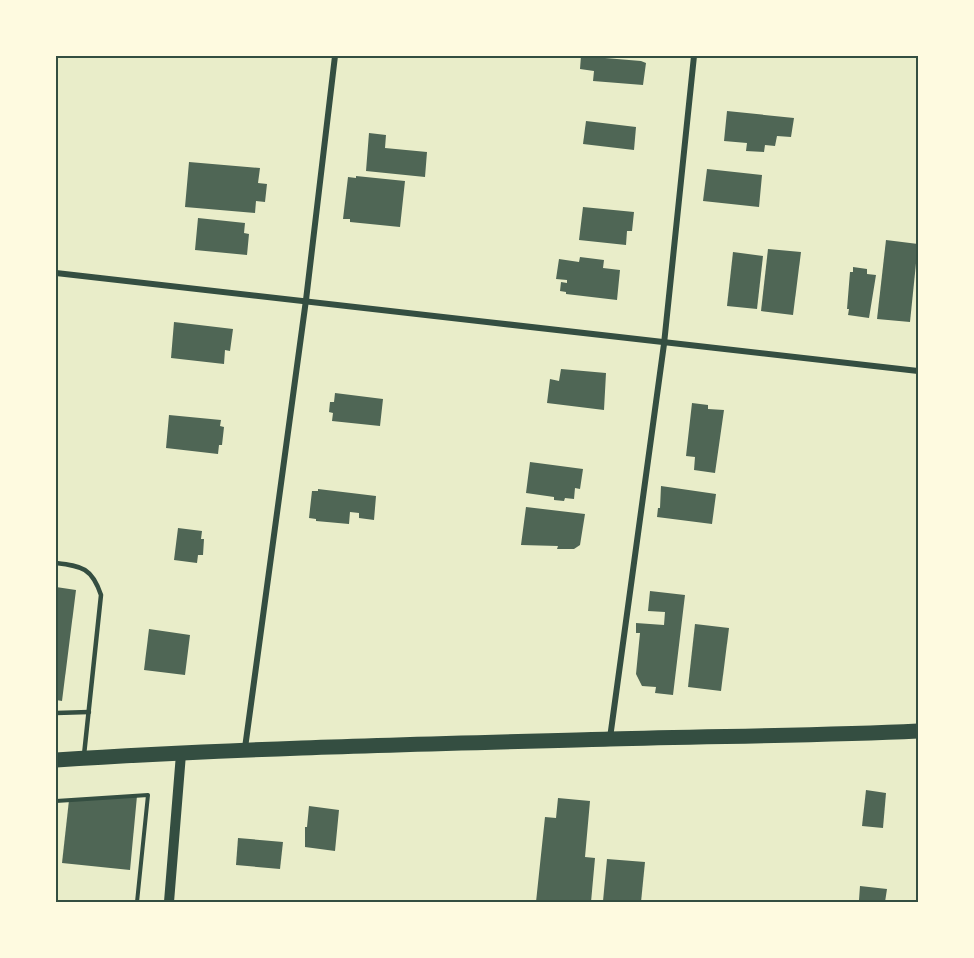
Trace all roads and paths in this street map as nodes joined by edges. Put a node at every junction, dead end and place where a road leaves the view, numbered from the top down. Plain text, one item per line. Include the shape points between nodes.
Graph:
1 (335, 56) edge
2 (694, 56) edge
3 (56, 273) edge
4 (306, 300) junction
5 (664, 344) junction
6 (918, 371) edge
7 (56, 563) edge
8 (89, 712) junction
9 (56, 713) edge
10 (918, 731) edge
11 (610, 739) junction
12 (245, 751) junction
13 (182, 754) junction
14 (84, 758) junction
15 (56, 760) edge
16 (56, 801) edge
17 (137, 903) edge
18 (169, 903) edge

1 - 4 street
2 - 5 street
3 - 4 street
4 - 5 street
4 - 12 street
5 - 6 street
5 - 11 street
7 - 8 lane via 88,572 96,580 101,595
8 - 9 lane
8 - 14 lane
10 - 11 main road
11 - 12 main road
12 - 13 main road
13 - 14 main road
13 - 18 street
14 - 15 main road
16 - 17 path via 148,795

